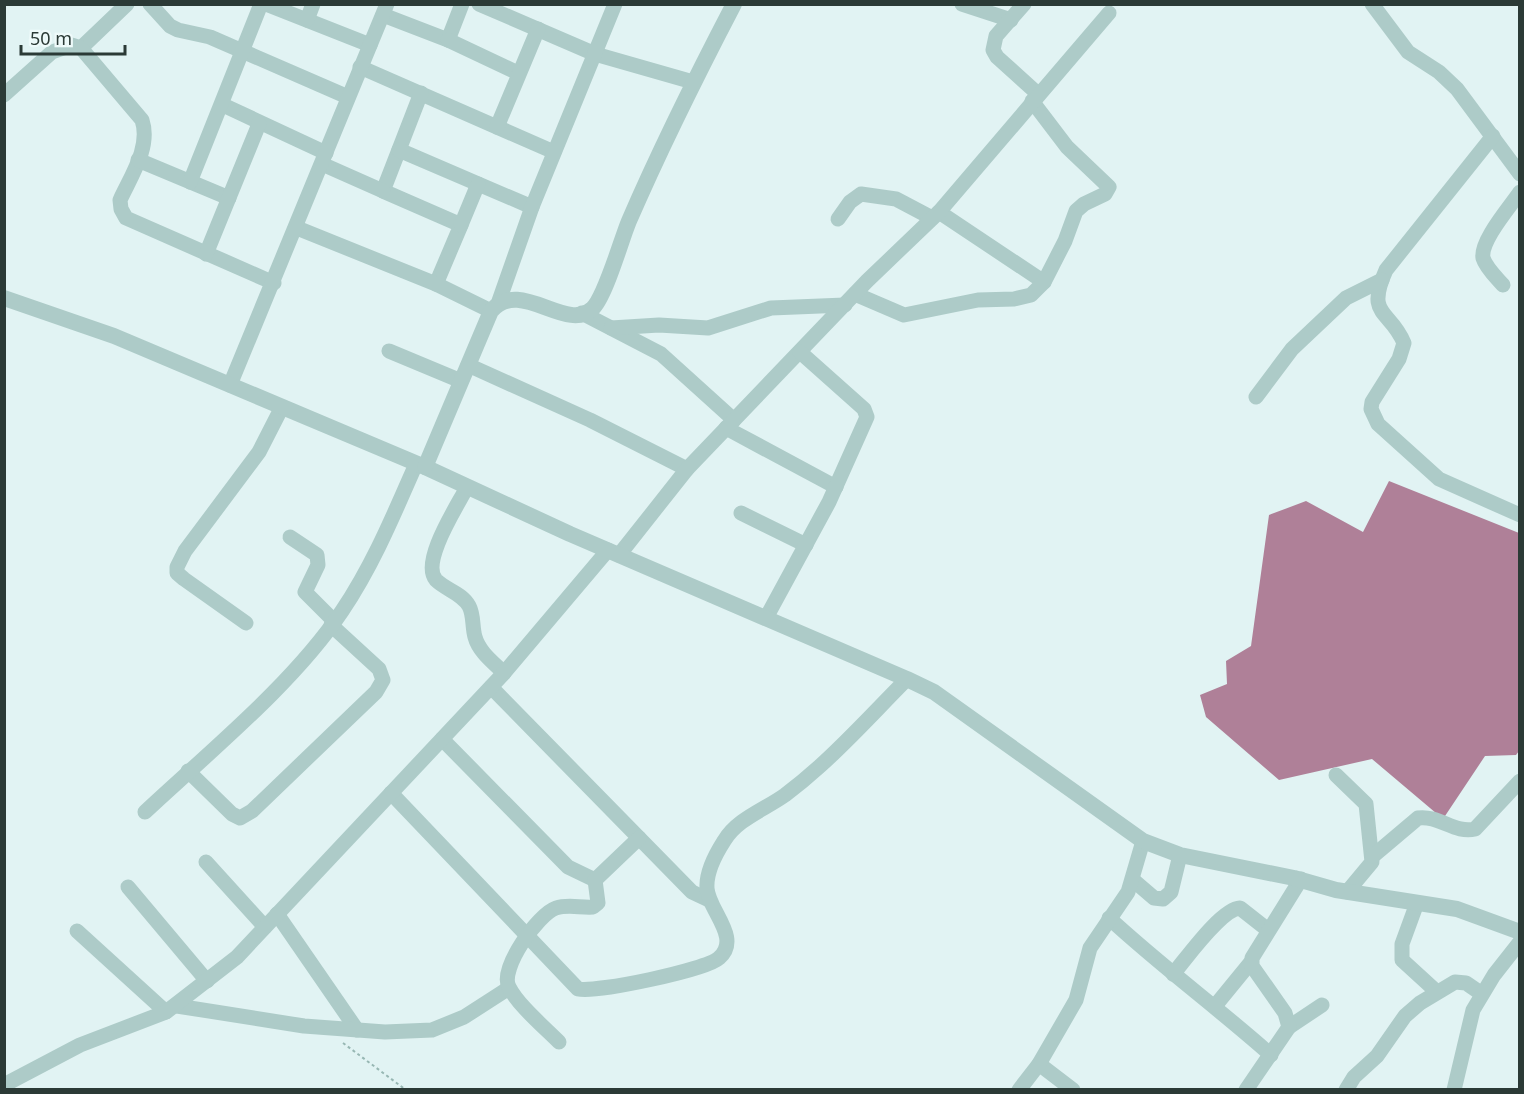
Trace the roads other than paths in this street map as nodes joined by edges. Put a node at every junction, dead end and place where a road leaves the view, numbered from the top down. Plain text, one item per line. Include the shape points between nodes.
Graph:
1 (127, 4) edge
2 (150, 4) edge
3 (261, 4) edge
4 (266, 4) edge
5 (313, 4) edge
6 (462, 4) edge
7 (479, 4) edge
8 (615, 4) edge
9 (735, 4) edge
10 (962, 4) edge
11 (1024, 4) edge
12 (1372, 4) edge
13 (985, 8) edge
14 (385, 10) edge
15 (1109, 13) dead end
16 (307, 20) junction
17 (1011, 20) junction
18 (538, 29) junction
19 (448, 40) junction
20 (370, 45) junction
21 (81, 48) junction
22 (242, 52) junction
23 (595, 54) junction
24 (360, 66) junction
25 (518, 73) junction
26 (693, 82) junction
27 (422, 93) junction
28 (4, 95) edge
29 (348, 97) junction
30 (1035, 97) junction
31 (223, 105) junction
32 (259, 124) junction
33 (497, 127) junction
34 (1493, 136) junction
35 (399, 150) junction
36 (554, 152) junction
37 (324, 159) junction
38 (138, 160) junction
39 (1520, 174) edge
40 (190, 182) junction
41 (478, 183) junction
42 (383, 191) junction
43 (1520, 192) edge
44 (229, 198) junction
45 (532, 207) junction
46 (936, 215) junction
47 (838, 219) dead end
48 (461, 225) junction
49 (297, 228) junction
50 (206, 254) junction
51 (1382, 280) junction
52 (1044, 282) junction
53 (274, 283) junction
54 (436, 284) junction
55 (1503, 285) dead end
56 (4, 298) edge
57 (850, 299) junction
58 (495, 306) junction
59 (582, 314) junction
60 (611, 328) junction
61 (389, 351) dead end
62 (800, 352) junction
63 (468, 365) junction
64 (461, 381) junction
65 (230, 385) junction
66 (1256, 397) dead end
67 (282, 407) junction
68 (730, 424) junction
69 (420, 466) junction
70 (687, 469) junction
71 (467, 487) junction
72 (836, 488) junction
73 (741, 513) dead end
74 (1520, 515) edge
75 (290, 537) dead end
76 (806, 545) junction
77 (614, 553) junction
78 (766, 618) junction
79 (246, 623) dead end
80 (333, 623) junction
81 (504, 673) junction
82 (906, 679) junction
83 (491, 687) junction
84 (442, 739) junction
85 (188, 771) junction
86 (1336, 776) dead end
87 (1520, 781) edge
88 (391, 793) junction
89 (145, 812) dead end
90 (639, 838) junction
91 (1143, 842) junction
92 (1180, 855) junction
93 (1373, 856) junction
94 (206, 862) dead end
95 (1301, 879) junction
96 (595, 880) junction
97 (1133, 880) junction
98 (128, 887) dead end
99 (1347, 892) junction
100 (709, 900) junction
101 (1417, 903) junction
102 (277, 915) junction
103 (1109, 918) junction
104 (265, 927) junction
105 (1268, 930) junction
106 (77, 931) dead end
107 (1520, 932) edge
108 (527, 935) junction
109 (1520, 942) edge
110 (1251, 962) junction
111 (1173, 974) junction
112 (207, 981) junction
113 (509, 988) junction
114 (1437, 992) junction
115 (1482, 994) junction
116 (1322, 1005) dead end
117 (1215, 1006) junction
118 (171, 1009) junction
119 (1289, 1027) junction
120 (357, 1030) junction
121 (559, 1042) dead end
122 (1271, 1055) junction
123 (1039, 1064) junction
124 (4, 1085) edge
125 (1250, 1088) edge
126 (1019, 1089) edge
127 (1073, 1089) edge
128 (1346, 1089) edge
129 (1454, 1089) edge

1 - 21 street
2 - 22 street via 170,26 210,37
3 - 22 street
4 - 16 street
5 - 16 street
6 - 19 street
7 - 18 street
8 - 23 street
9 - 26 street
10 - 13 street
11 - 17 street
12 - 34 street via 1408,52 1457,89
13 - 17 street
14 - 19 street
14 - 20 street
15 - 30 street
16 - 20 street
17 - 30 street via 996,36 994,54
18 - 23 street
18 - 25 street
19 - 25 street
20 - 24 street
21 - 28 street via 62,46 52,52
21 - 38 street via 142,120 146,135
22 - 29 street
22 - 31 street
23 - 26 street
23 - 36 street
24 - 27 street
24 - 29 street
25 - 33 street
26 - 59 street via 628,222 600,296 592,309
27 - 33 street
27 - 35 street
29 - 37 street
30 - 46 street
30 - 52 street via 1067,147 1109,187 1105,194 1076,211
31 - 32 street
31 - 40 street
32 - 37 street
32 - 44 street
33 - 36 street
34 - 39 street
34 - 51 street via 1395,256
35 - 41 street
35 - 42 street
36 - 45 street
37 - 42 street
37 - 49 street
38 - 40 street
38 - 50 street via 120,200 126,218
40 - 44 street
41 - 45 street
41 - 48 street
42 - 48 street
43 - 55 street via 1483,251 1485,264
44 - 50 street
45 - 58 street
46 - 47 street via 896,199 861,194
46 - 52 street
46 - 57 street
48 - 54 street
49 - 53 street
49 - 54 street
50 - 53 street
51 - 66 street via 1346,298 1292,349
51 - 74 street via 1379,309 1404,343 1399,359 1372,402 1374,419 1439,479
52 - 57 street via 1023,298 978,300 917,314 895,313
53 - 65 street
54 - 58 street
56 - 65 street via 114,336
57 - 60 street via 771,308 708,328
57 - 62 street
58 - 59 street via 514,298
58 - 63 street
59 - 60 street
60 - 68 street via 672,362
61 - 64 street
62 - 68 street
62 - 72 street via 864,409 867,417
63 - 64 street
63 - 70 street
64 - 69 street
65 - 67 street
67 - 69 street
67 - 79 street via 259,452 177,567 177,573 184,579
68 - 70 street
68 - 72 street
69 - 71 street
69 - 80 street
70 - 77 street
71 - 77 street
71 - 81 street via 436,547 431,567 434,577 466,602 479,645
72 - 76 street
73 - 76 street
75 - 80 street via 317,555 318,565 305,592
76 - 78 street
77 - 78 street
77 - 81 street
78 - 82 street
80 - 85 street via 268,696
80 - 85 street via 379,669 383,680 376,692 252,811 240,818
81 - 83 street
82 - 91 street via 934,692
82 - 100 street via 820,765 784,796 730,832 707,877
83 - 84 street
83 - 90 street
84 - 88 street
84 - 96 street via 568,867
85 - 89 street
86 - 93 street via 1366,804
87 - 93 street via 1475,829 1458,829 1433,819 1418,818
88 - 102 street
88 - 108 street
90 - 96 street
90 - 100 street via 692,892
91 - 92 street
91 - 97 street
92 - 95 street
92 - 97 street via 1171,892 1163,899 1154,898
93 - 99 street
94 - 104 street
95 - 99 street
95 - 105 street
96 - 108 street via 598,903 593,907 555,908
97 - 103 street
98 - 112 street
99 - 101 street
100 - 108 street via 727,938 722,957 703,967 624,984 578,989
101 - 107 street via 1457,909
101 - 114 street via 1402,944 1402,960
102 - 104 street
102 - 120 street
103 - 111 street
103 - 123 street via 1090,948 1076,1000
104 - 112 street
105 - 110 street
105 - 111 street via 1240,908 1234,908
106 - 118 street
108 - 113 street via 507,970
109 - 115 street
110 - 117 street
110 - 119 street via 1285,1012
111 - 117 street
112 - 118 street
113 - 120 street via 464,1017 432,1030
113 - 121 street
114 - 115 street via 1461,981
114 - 128 street via 1405,1016 1377,1056
115 - 129 street via 1473,1010
116 - 119 street
117 - 122 street
118 - 120 street
118 - 124 street via 80,1045
119 - 122 street
122 - 125 street
123 - 126 street
123 - 127 street

